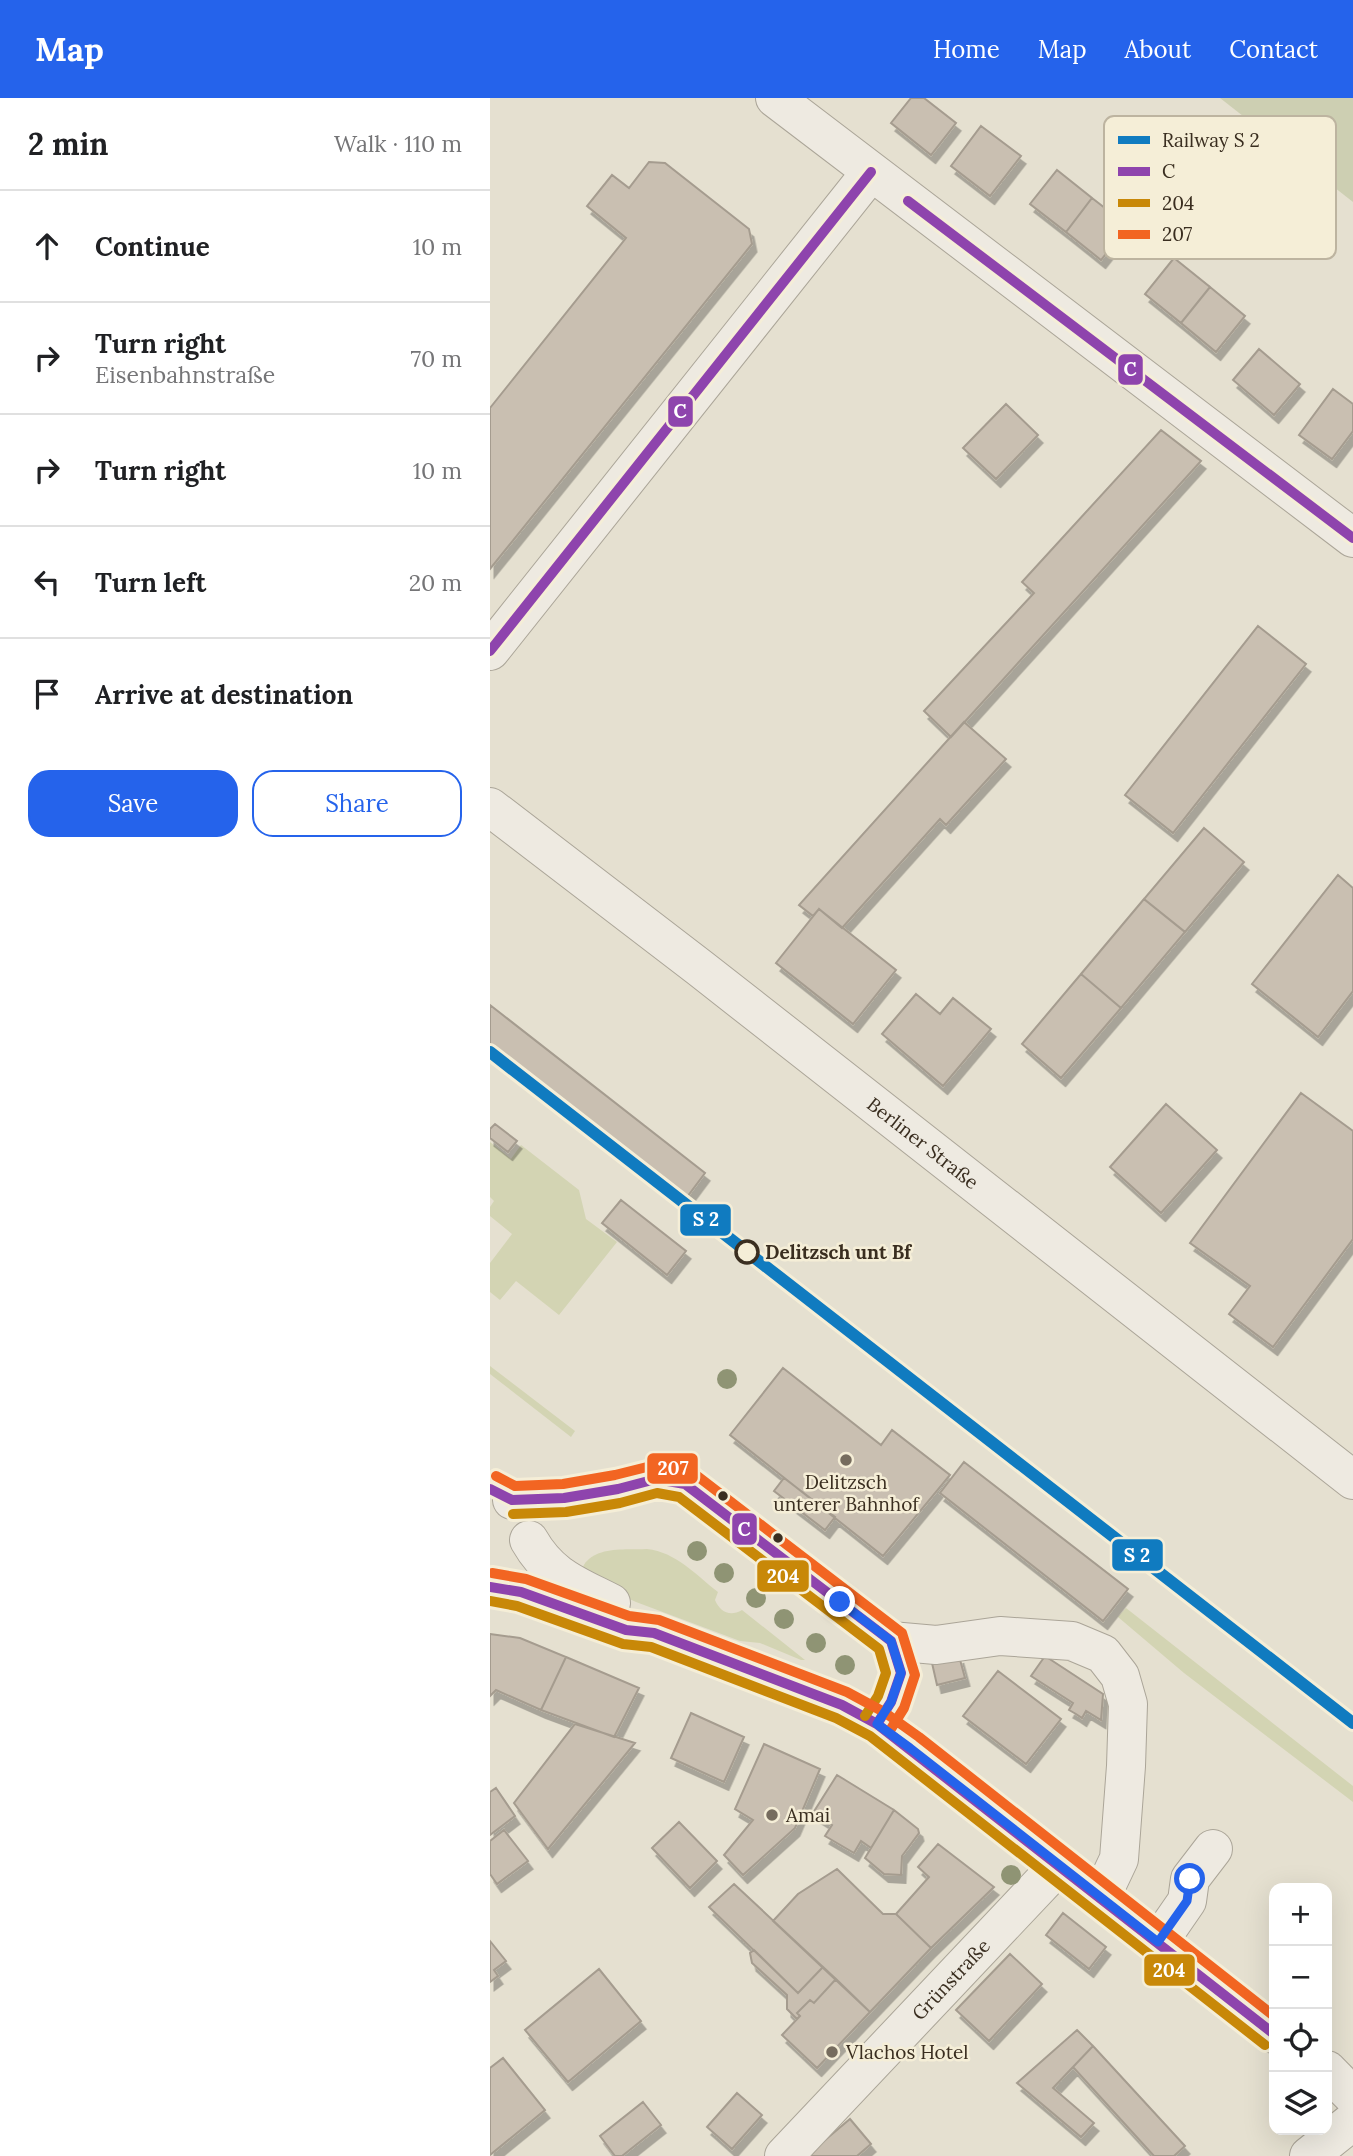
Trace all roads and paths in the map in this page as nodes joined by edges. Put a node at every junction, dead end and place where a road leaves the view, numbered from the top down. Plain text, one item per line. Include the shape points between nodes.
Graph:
1 (775, 98) edge
2 (871, 172) junction
3 (1353, 538) edge
4 (490, 651) edge
5 (490, 807) edge
6 (1353, 1480) edge
7 (501, 1494) edge
8 (529, 1540) junction
9 (491, 1587) edge
10 (654, 1633) junction
11 (891, 1641) junction
12 (877, 1724) junction
13 (1221, 1855) dead end
14 (1059, 1864) junction
15 (1101, 1897) junction
16 (1158, 1942) junction
17 (1269, 2030) edge
18 (1329, 2072) edge
19 (1353, 2096) edge
20 (1353, 2120) edge
21 (784, 2156) edge
22 (1309, 2156) edge

1 - 2 street
2 - 3 street
2 - 4 street
5 - 6 street, Berliner Straße
7 - 8 street via 521,1512
7 - 11 street via 564,1499 656,1479 685,1484
8 - 9 street via 519,1568
8 - 10 street via 548,1567 632,1615
9 - 10 street via 521,1592 626,1630
10 - 12 street via 842,1705
11 - 12 street via 901,1673
11 - 15 street via 936,1645 1000,1636 1072,1642 1103,1654 1120,1676 1128,1704 1119,1859
12 - 14 street
13 - 16 street via 1190,1879 1187,1901
14 - 15 street
14 - 21 street, Grünstraße
15 - 16 street
16 - 17 street
18 - 19 street
20 - 22 street

